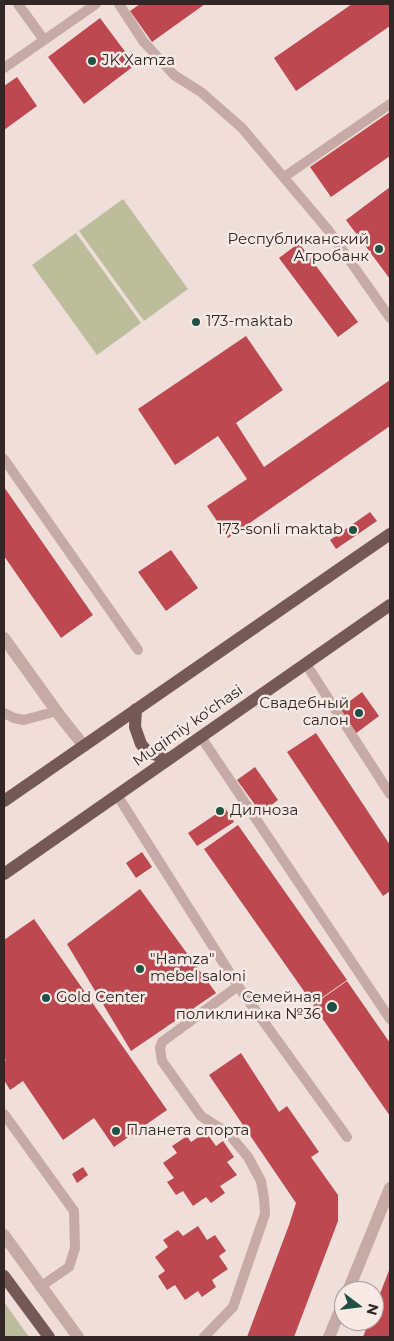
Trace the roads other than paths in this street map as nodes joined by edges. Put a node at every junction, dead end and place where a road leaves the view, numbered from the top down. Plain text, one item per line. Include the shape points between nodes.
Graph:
1 (18, 4) edge
2 (96, 4) edge
3 (119, 4) edge
4 (44, 40) junction
5 (4, 68) edge
6 (390, 104) edge
7 (284, 177) junction
8 (390, 318) edge
9 (4, 460) edge
10 (390, 534) edge
11 (390, 605) edge
12 (4, 638) edge
13 (138, 650) dead end
14 (306, 664) junction
15 (136, 709) junction
16 (57, 711) junction
17 (4, 713) edge
18 (201, 737) junction
19 (84, 746) junction
20 (169, 759) junction
21 (390, 794) edge
22 (117, 795) junction
23 (4, 801) edge
24 (4, 874) edge
25 (238, 986) junction
26 (390, 1019) edge
27 (4, 1114) edge
28 (347, 1137) dead end
29 (390, 1188) edge
30 (4, 1235) edge
31 (4, 1276) edge
32 (352, 1281) edge
33 (40, 1287) junction
34 (334, 1325) edge
35 (49, 1337) edge
36 (78, 1337) edge
37 (204, 1337) edge
38 (329, 1337) edge

1 - 4 lane
2 - 4 lane
3 - 7 lane via 144,41 174,75 201,92 242,128
4 - 5 lane
6 - 7 lane
7 - 8 lane via 329,231
9 - 13 lane
10 - 15 main road
11 - 14 main road, Muqimiy ko'chasi
12 - 16 street
14 - 18 main road, Muqimiy ko'chasi
14 - 21 lane
15 - 19 main road
15 - 20 main road via 134,727 141,744 153,754
16 - 17 lane via 24,720
16 - 19 street
18 - 20 main road, Muqimiy ko'chasi
18 - 26 lane
19 - 23 main road
20 - 22 main road, Muqimiy ko'chasi
22 - 24 main road, Muqimiy ko'chasi
22 - 25 lane
25 - 28 lane
25 - 37 lane via 162,1042 160,1048 162,1061 201,1116 229,1134 248,1156 261,1181 264,1198 265,1214 233,1307
27 - 33 lane via 74,1211 75,1248 69,1267
29 - 32 street
30 - 33 street
31 - 35 main road
33 - 36 street
34 - 38 street

